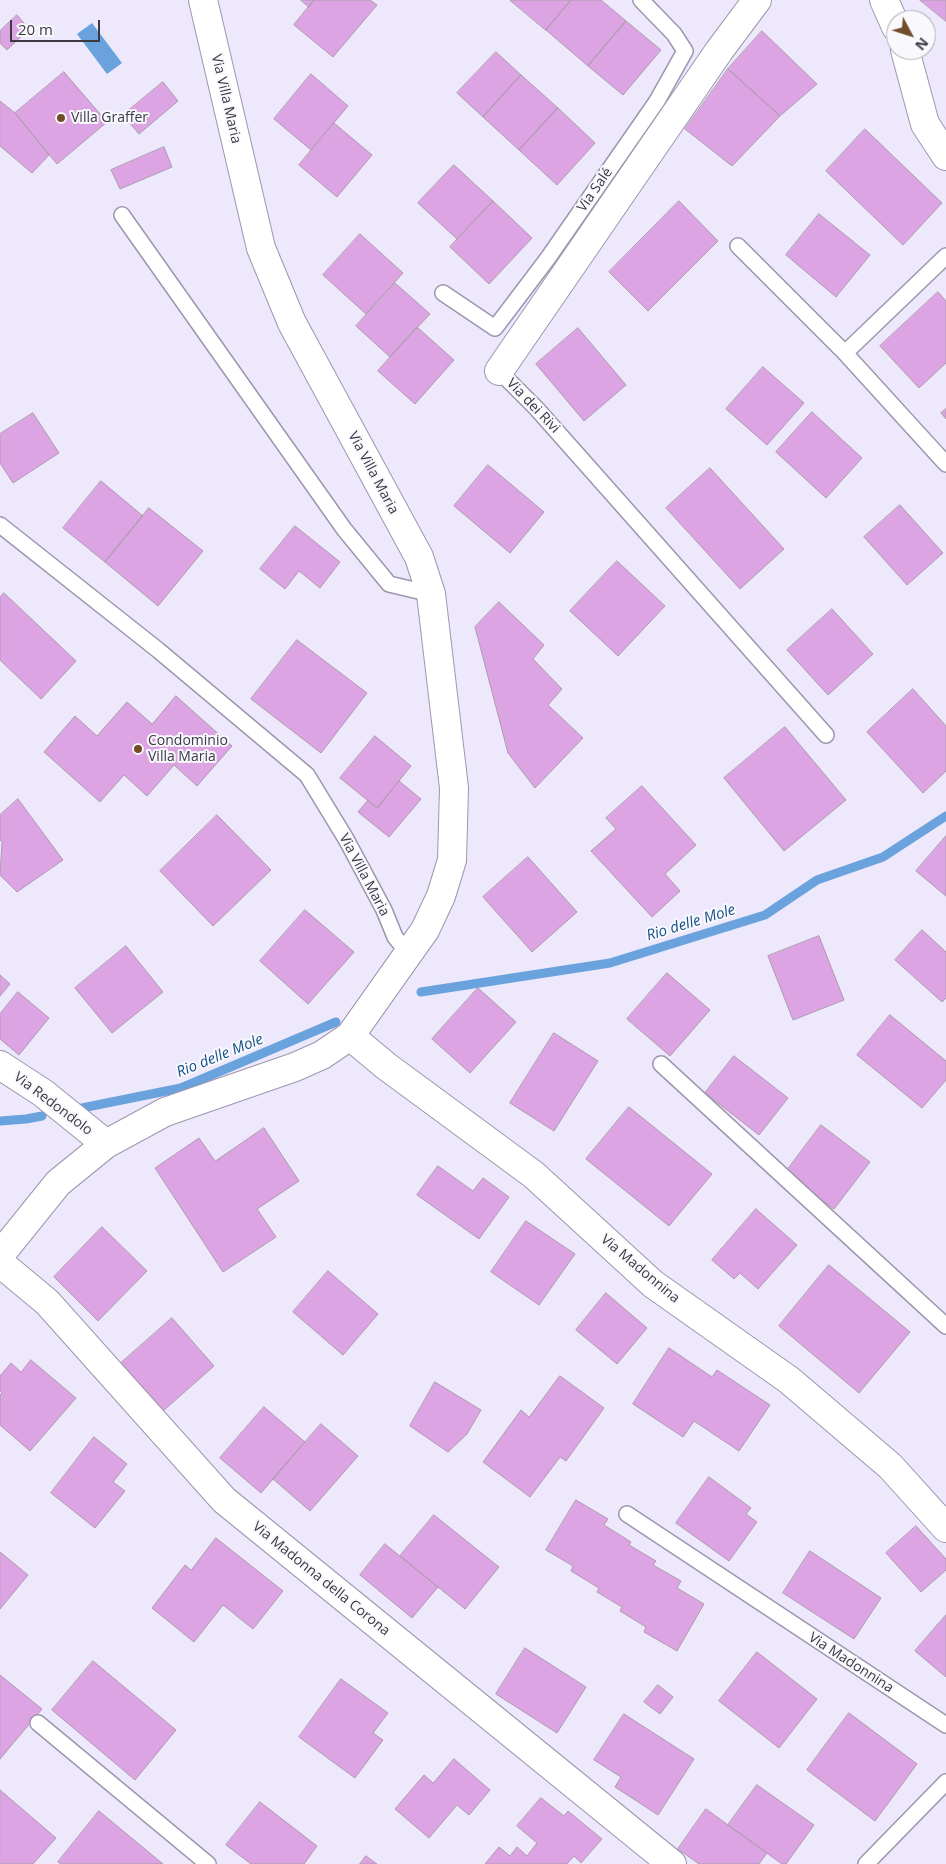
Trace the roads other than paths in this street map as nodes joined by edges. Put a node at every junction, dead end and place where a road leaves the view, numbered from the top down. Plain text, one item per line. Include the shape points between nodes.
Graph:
1 (203, 0) edge
2 (641, 0) edge
3 (757, 0) edge
4 (908, 60) edge
5 (946, 156) edge
6 (122, 215) dead end
7 (738, 246) dead end
8 (946, 256) edge
9 (443, 293) dead end
10 (844, 353) junction
11 (499, 371) joint
12 (946, 464) edge
13 (0, 525) edge
14 (431, 594) junction
15 (826, 735) dead end
16 (409, 954) junction
17 (350, 1036) junction
18 (0, 1064) edge
19 (661, 1064) dead end
20 (106, 1144) junction
21 (0, 1255) edge
22 (0, 1263) edge
23 (946, 1326) edge
24 (627, 1514) dead end
25 (946, 1528) edge
26 (38, 1723) dead end
27 (946, 1725) edge
28 (946, 1782) edge
29 (208, 1864) edge
30 (672, 1864) edge
31 (866, 1864) edge

1 - 14 street, Via Villa Maria via 261,248 292,323 419,557
2 - 9 lane, Via Salé via 674,34 685,51 657,101 495,328
3 - 11 street, Via dei Rivi
4 - 5 street via 925,124
6 - 14 lane via 344,529 389,584
7 - 10 lane
8 - 10 lane
10 - 12 lane
11 - 15 lane, Via dei Rivi via 537,409
13 - 16 lane, Via Villa Maria via 158,650 307,775 346,839 395,937
14 - 16 street, Via Villa Maria via 454,788 452,860 441,896
16 - 17 street, Via Villa Maria
17 - 20 street, Via Villa Maria via 295,1068 165,1112
17 - 25 street, Via Madonnina via 534,1175 653,1284 789,1380 890,1466
18 - 20 street, Via Redondolo via 43,1093
19 - 23 lane
20 - 21 street, Via Villa Maria via 58,1183
22 - 30 street, Via Madonna della Corona via 47,1302 224,1500
24 - 27 lane, Via Madonnina
26 - 29 lane
28 - 31 lane

